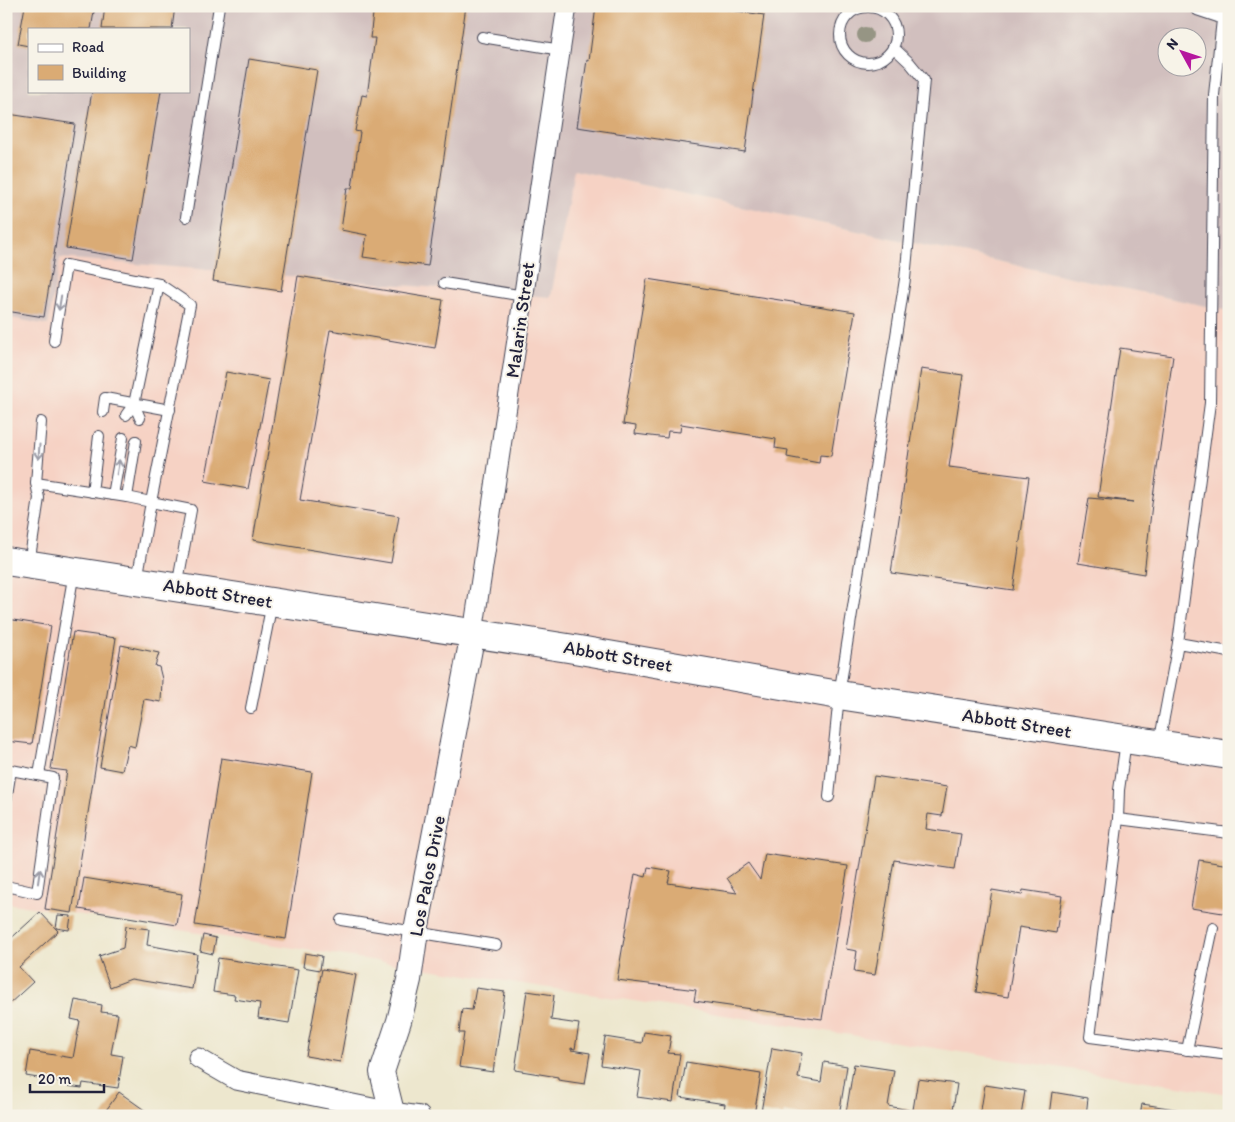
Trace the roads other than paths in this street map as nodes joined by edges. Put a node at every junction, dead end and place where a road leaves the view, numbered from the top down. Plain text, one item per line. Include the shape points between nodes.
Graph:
1 (220, 6) edge
2 (568, 6) edge
3 (1199, 6) edge
4 (860, 7) edge
5 (885, 9) edge
6 (1225, 12) edge
7 (482, 37) dead end
8 (893, 47) junction
9 (561, 50) junction
10 (186, 217) dead end
11 (444, 283) dead end
12 (159, 284) junction
13 (524, 296) junction
14 (54, 341) dead end
15 (134, 404) junction
16 (170, 410) junction
17 (103, 412) dead end
18 (126, 416) dead end
19 (140, 418) dead end
20 (41, 422) dead end
21 (99, 436) dead end
22 (123, 438) dead end
23 (136, 441) dead end
24 (36, 483) junction
25 (92, 492) junction
26 (113, 495) junction
27 (127, 497) junction
28 (151, 502) junction
29 (18, 563) edge
30 (74, 571) junction
31 (136, 581) junction
32 (177, 587) junction
33 (272, 602) junction
34 (473, 633) junction
35 (1178, 642) junction
36 (1229, 652) edge
37 (839, 695) junction
38 (250, 708) dead end
39 (1126, 740) junction
40 (1159, 744) junction
41 (1229, 755) edge
42 (38, 775) junction
43 (828, 797) dead end
44 (6, 801) edge
45 (1118, 819) junction
46 (1229, 833) edge
47 (6, 886) edge
48 (341, 920) dead end
49 (1213, 928) dead end
50 (416, 932) junction
51 (496, 945) dead end
52 (1187, 1050) junction
53 (1229, 1055) edge
54 (198, 1058) dead end
55 (392, 1114) edge
56 (420, 1116) edge

1 - 10 lane
2 - 9 street, Malarin Street
3 - 6 street
4 - 5 lane
4 - 8 lane via 851,12 841,27 840,36 846,53 854,59 871,63 888,55
5 - 8 lane via 894,24 896,40
6 - 35 lane via 1214,95 1210,403
7 - 9 lane
8 - 37 lane via 924,80 905,279
9 - 13 street, Malarin Street
11 - 13 lane
12 -> 14 lane via 66,265
12 - 15 lane
12 - 16 lane via 190,305
13 - 34 street, Malarin Street
15 - 16 lane
15 - 17 lane via 105,398
15 - 18 lane
15 - 19 lane
16 - 28 lane
20 -> 24 lane
21 - 25 lane
26 -> 22 lane
23 - 27 lane
24 - 25 lane
24 - 29 lane via 39,498
25 - 26 lane
26 - 27 lane
27 - 28 lane
28 - 31 lane
28 - 32 lane via 191,510
29 - 30 main road, Abbott Street
30 - 31 main road, Abbott Street
30 - 42 lane
31 - 32 main road, Abbott Street
32 - 33 main road, Abbott Street
33 - 34 main road, Abbott Street
33 - 38 lane
34 - 37 main road, Abbott Street
34 - 50 street, Los Palos Drive
35 - 36 lane
35 - 40 lane
37 - 39 main road, Abbott Street
37 - 43 lane
39 - 40 main road, Abbott Street
39 - 45 lane
40 - 41 main road, Abbott Street
42 - 44 lane via 11,770
47 -> 42 lane via 37,893 53,778
45 - 46 lane
45 - 52 lane via 1090,1037
48 - 50 lane
49 - 52 lane
50 - 51 lane
50 - 55 street, Los Palos Drive via 409,980 382,1072
52 - 53 lane
54 - 55 street via 236,1080
55 - 56 street

